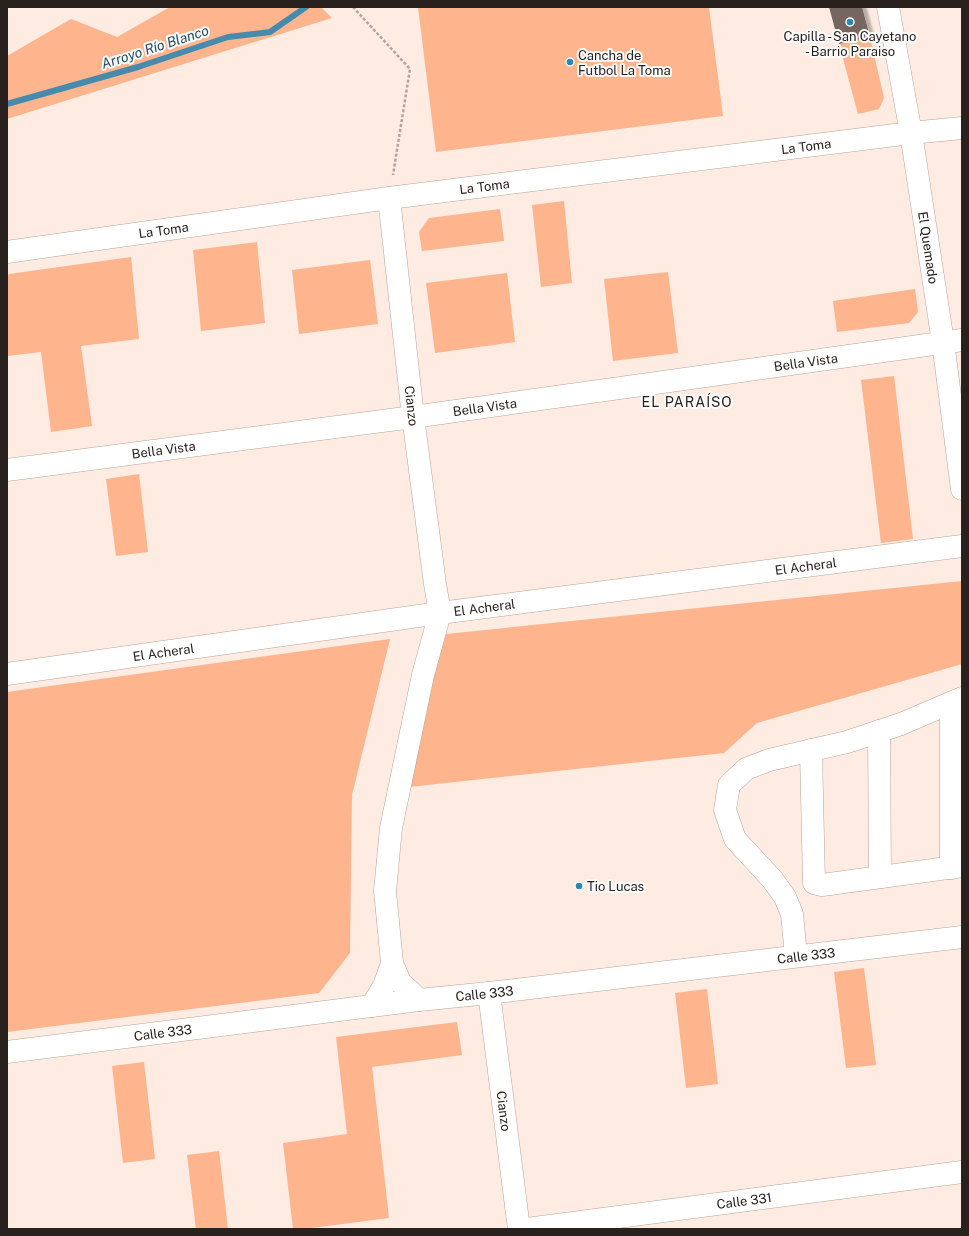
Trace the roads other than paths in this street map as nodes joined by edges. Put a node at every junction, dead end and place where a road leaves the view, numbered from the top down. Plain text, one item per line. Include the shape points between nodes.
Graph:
1 (888, 7) edge
2 (962, 128) edge
3 (911, 133) junction
4 (390, 198) junction
5 (7, 252) edge
6 (952, 341) edge
7 (412, 417) junction
8 (7, 470) edge
9 (962, 489) edge
10 (962, 546) edge
11 (440, 613) junction
12 (7, 674) edge
13 (957, 701) edge
14 (879, 731) junction
15 (811, 750) junction
16 (956, 867) edge
17 (880, 877) junction
18 (962, 937) edge
19 (796, 956) junction
20 (392, 963) junction
21 (488, 993) junction
22 (419, 1000) junction
23 (372, 1006) junction
24 (7, 1052) edge
25 (962, 1172) edge
26 (519, 1229) edge
27 (527, 1229) edge

1 - 3 street, El Quemado
2 - 3 street, La Toma
3 - 4 street, La Toma
3 - 6 street, El Quemado
4 - 5 street, La Toma
4 - 7 street, Cianzo
6 - 7 street, Bella Vista
6 - 9 street, El Quemado
7 - 8 street, Bella Vista
7 - 11 street, Cianzo
10 - 11 street, El Acheral
11 - 12 street, El Acheral
11 - 20 street via 423,674 391,828 386,891
13 - 14 street
13 - 16 street
14 - 15 street
14 - 17 street
15 - 17 street via 814,883 822,885
15 - 19 street via 769,760 746,769 729,785 724,810 734,839 772,879 785,897 792,914
16 - 17 street
18 - 19 street, Calle 333
19 - 21 street, Calle 333
20 - 22 street via 400,982
20 - 23 street via 384,986
21 - 22 street, Calle 333
21 - 26 street, Cianzo
22 - 23 street, Calle 333
23 - 24 street, Calle 333
25 - 27 street, Calle 331

